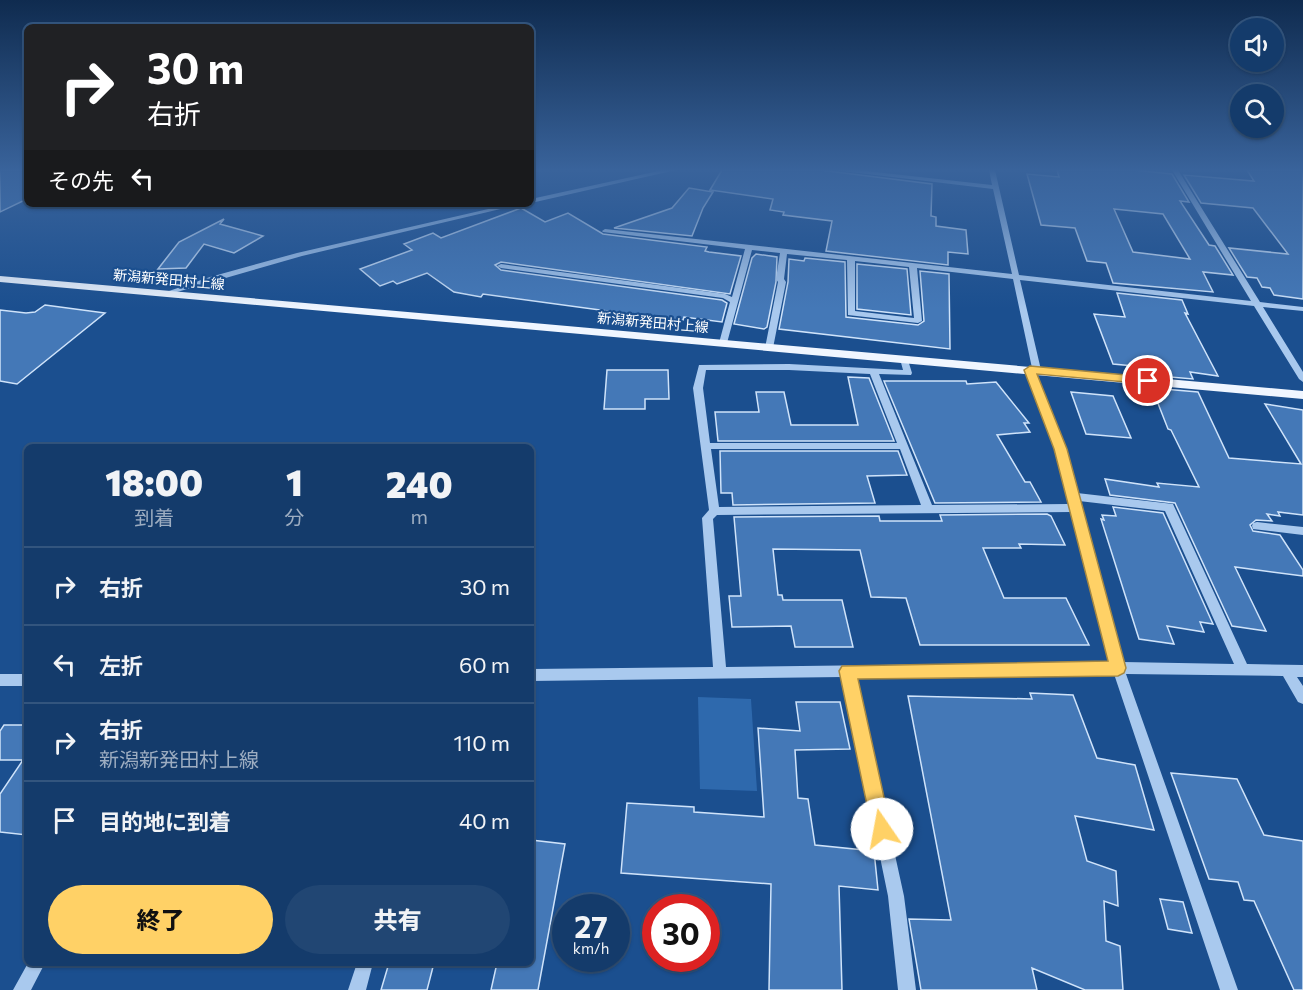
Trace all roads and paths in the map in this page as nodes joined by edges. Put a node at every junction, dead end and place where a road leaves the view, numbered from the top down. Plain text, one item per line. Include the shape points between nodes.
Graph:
1 (466, 216) edge
2 (1003, 216) edge
3 (1204, 216) edge
4 (605, 231) dead end
5 (749, 247) junction
6 (784, 251) junction
7 (851, 258) junction
8 (913, 265) junction
9 (501, 266) dead end
10 (1017, 277) junction
11 (0, 279) edge
12 (170, 292) junction
13 (734, 301) junction
14 (1259, 304) junction
15 (1303, 309) edge
16 (723, 343) junction
17 (769, 348) junction
18 (904, 359) junction
19 (1033, 370) junction
20 (874, 372) junction
21 (1303, 379) edge
22 (1303, 395) edge
23 (706, 446) junction
24 (902, 446) junction
25 (1072, 496) junction
26 (1076, 508) junction
27 (928, 509) junction
28 (714, 511) junction
29 (1257, 526) dead end
30 (1303, 531) edge
31 (1118, 668) junction
32 (1243, 670) junction
33 (848, 671) junction
34 (1287, 671) junction
35 (1303, 671) edge
36 (720, 672) junction
37 (534, 675) edge
38 (0, 680) edge
39 (24, 680) edge
40 (1303, 698) edge
41 (35, 966) edge
42 (364, 966) edge
43 (22, 990) edge
44 (357, 990) edge
45 (908, 990) edge
46 (1229, 990) edge

1 - 12 street via 255,265
2 - 10 street
3 - 14 street
4 - 5 street
5 - 6 street
5 - 13 street
6 - 7 street
6 - 17 street
7 - 8 street
7 - 8 street via 850,313 918,321
8 - 10 street
9 - 13 street via 725,296
10 - 14 street
10 - 19 street
11 - 12 main road, 新潟新発田村上線
12 - 16 main road, 新潟新発田村上線
13 - 16 street
14 - 15 street
14 - 21 street
16 - 17 main road, 新潟新発田村上線
17 - 18 main road, 新潟新発田村上線
18 - 19 main road, 新潟新発田村上線
18 - 20 street via 908,373
19 - 22 main road, 新潟新発田村上線
19 - 25 street
20 - 23 street via 702,367 698,388
20 - 24 street
23 - 24 street
23 - 28 street
24 - 27 street
25 - 26 street
25 - 32 street via 1169,507
26 - 27 street
26 - 31 street
27 - 28 street
28 - 36 street via 707,518
29 - 30 street
31 - 32 street
31 - 33 street
31 - 46 street
32 - 34 street
33 - 36 street
33 - 45 street via 896,896
34 - 35 street
34 - 40 street
36 - 37 street
38 - 39 street
41 - 43 street
42 - 44 street

